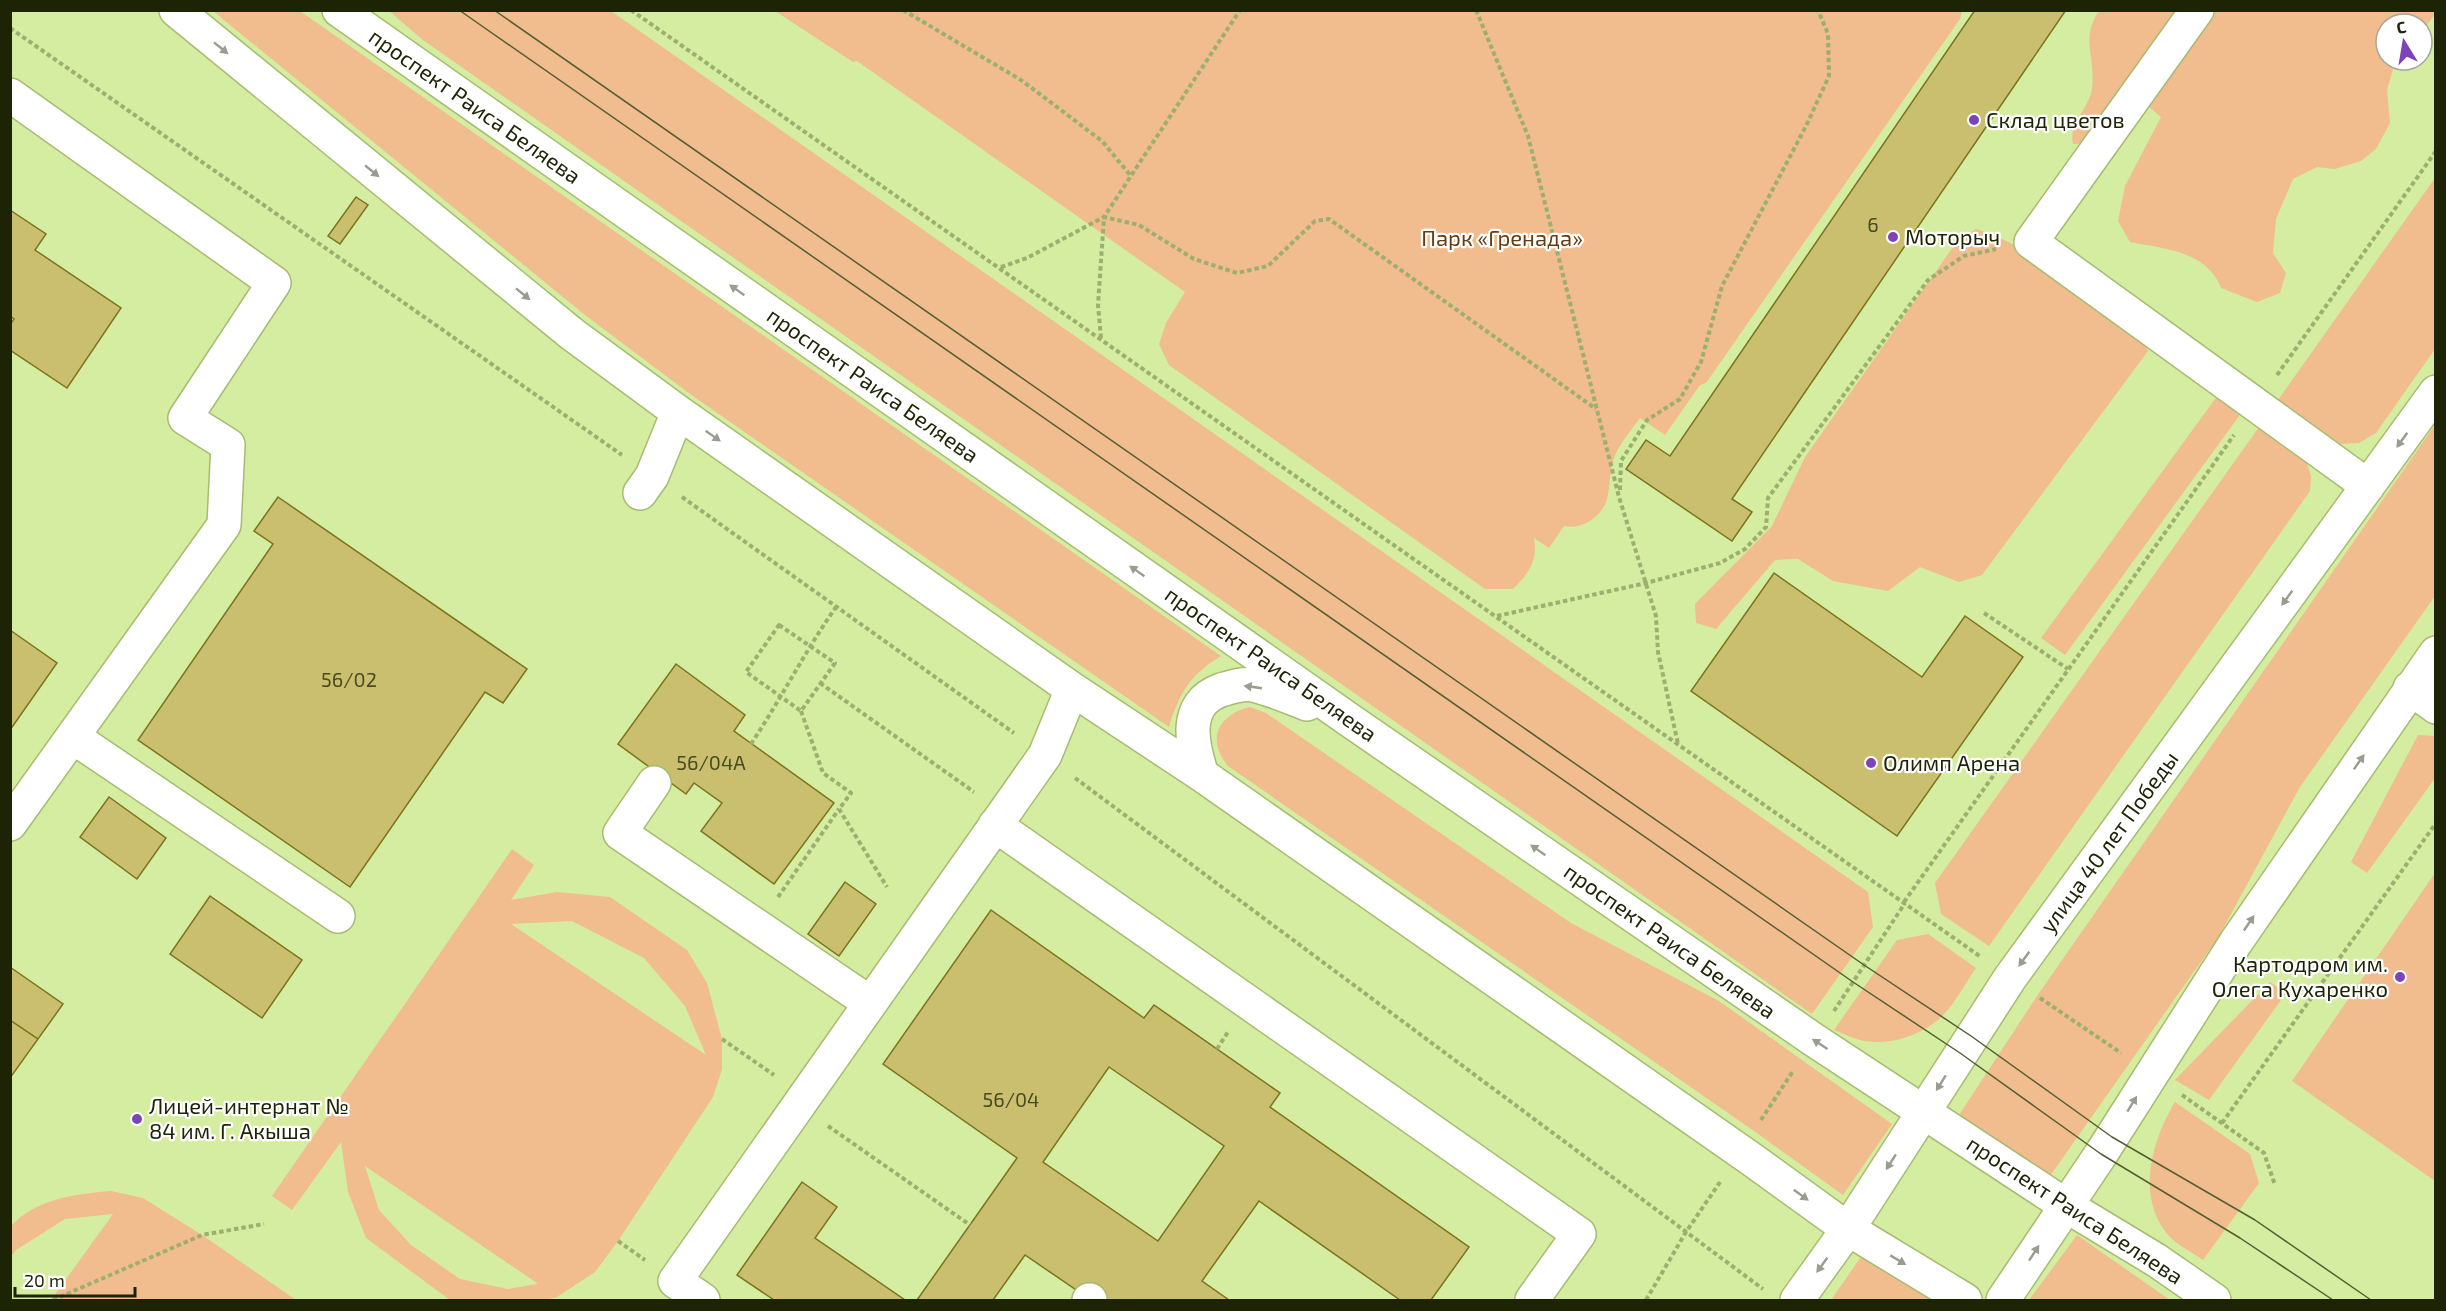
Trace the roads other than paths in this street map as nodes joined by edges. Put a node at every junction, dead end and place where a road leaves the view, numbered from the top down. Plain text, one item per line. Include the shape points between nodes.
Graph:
1 (176, 10) edge
2 (339, 10) edge
3 (2197, 10) edge
4 (10, 95) edge
5 (2436, 392) edge
6 (678, 412) junction
7 (646, 484) road end
8 (2368, 486) junction
9 (2436, 653) edge
10 (2410, 688) junction
11 (1072, 689) junction
12 (2436, 707) edge
13 (1348, 719) junction
14 (73, 737) junction
15 (1202, 775) junction
16 (654, 783) dead end
17 (1000, 819) junction
18 (10, 824) edge
19 (338, 916) dead end
20 (870, 1003) junction
21 (1923, 1113) junction
22 (2065, 1205) junction
23 (1848, 1229) junction
24 (703, 1300) edge
25 (1532, 1300) edge
26 (1797, 1300) edge
27 (1965, 1300) edge
28 (2002, 1300) edge
29 (2214, 1300) edge

1 -> 6 street via 572,334
13 -> 2 street, проспект Раиса Беляева
3 - 8 street via 2031,242 2193,368 2256,405
4 - 14 street via 274,283 185,418 228,446 224,525
5 -> 8 street, улица 40 лет Победы
6 - 7 street
6 -> 11 street
8 -> 21 street, улица 40 лет Победы via 2010,978
9 - 10 street
10 - 12 street
22 -> 10 street via 2236,942
11 - 15 street
11 - 17 street via 1045,755
13 -> 15 street via 1251,684 1211,694 1192,727 1193,748
21 -> 13 street, проспект Раиса Беляева
14 - 18 street
14 - 19 street
15 -> 23 street
16 - 20 street via 620,833
17 - 20 street
17 - 25 street via 1579,1234
20 - 24 street via 675,1281
21 - 22 street, проспект Раиса Беляева
21 -> 23 street, улица 40 лет Победы
28 -> 22 street
22 - 29 street, проспект Раиса Беляева
23 -> 26 street, улица 40 лет Победы
23 -> 27 street

